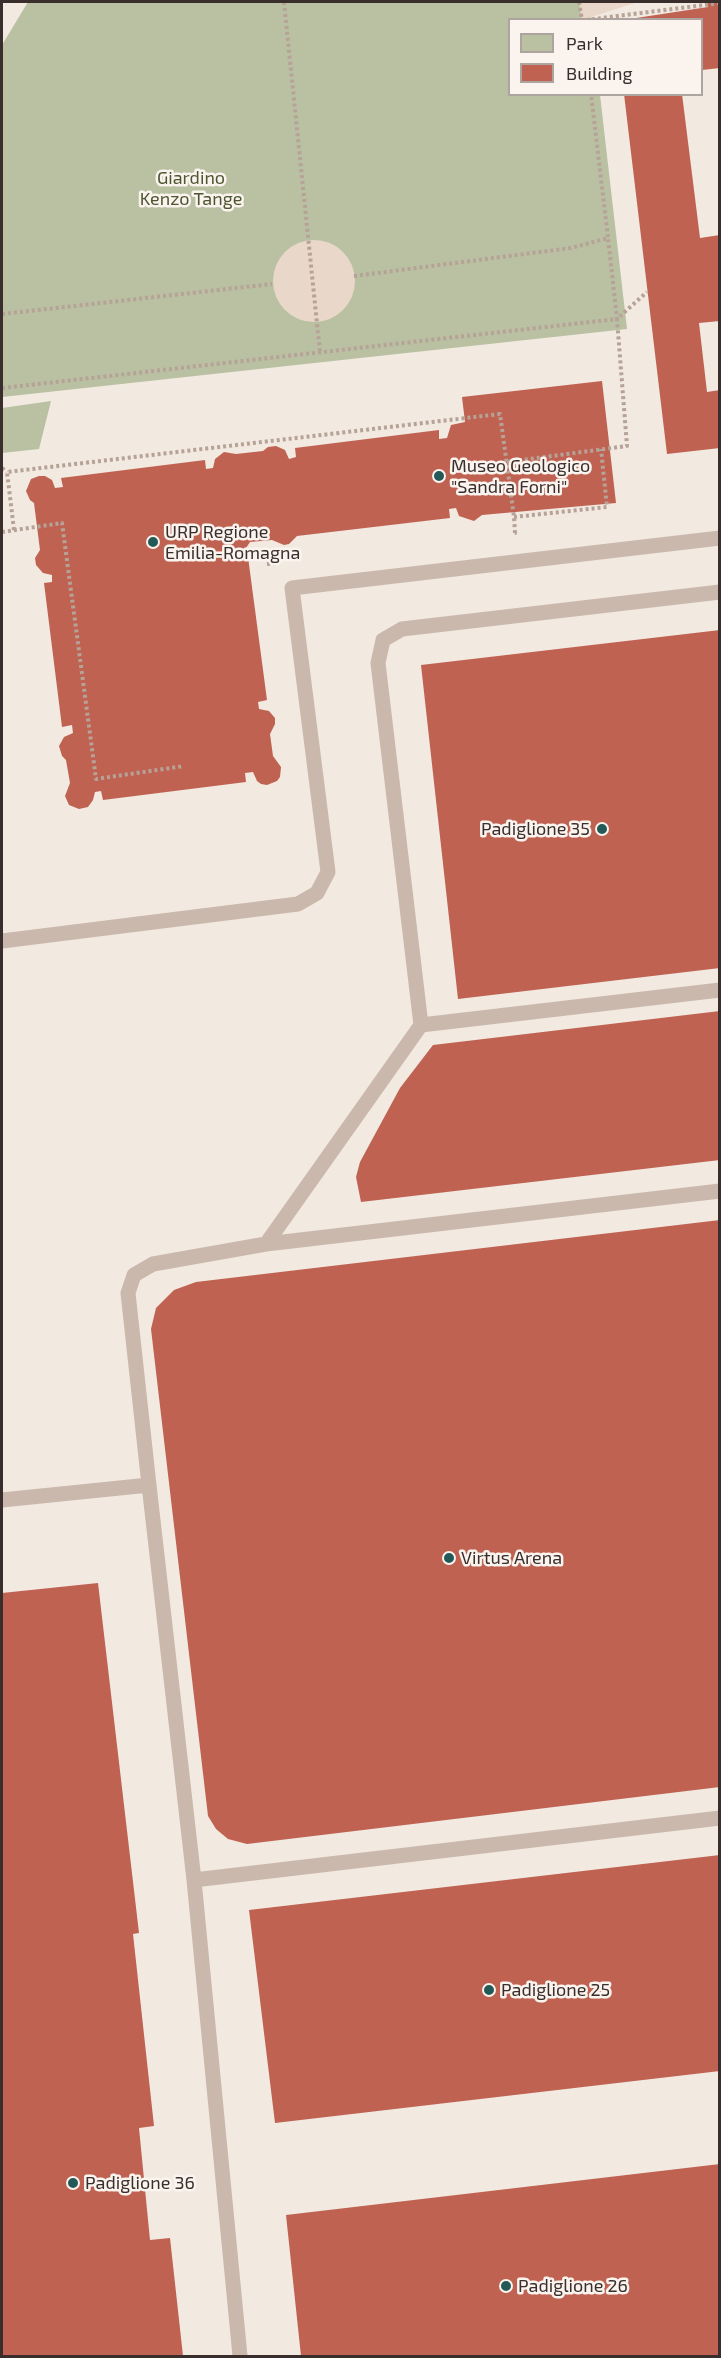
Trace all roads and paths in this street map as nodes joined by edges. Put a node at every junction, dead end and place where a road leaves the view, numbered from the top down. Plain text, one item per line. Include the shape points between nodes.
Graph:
1 (285, 2) edge
2 (579, 2) edge
3 (720, 3) edge
4 (583, 18) edge
5 (600, 18) edge
6 (591, 96) edge
7 (608, 238) junction
8 (354, 276) dead end
9 (273, 284) dead end
10 (648, 292) dead end
11 (2, 314) edge
12 (617, 319) junction
13 (320, 353) junction
14 (2, 388) edge
15 (601, 449) junction
16 (507, 462) junction
17 (2, 468) edge
18 (7, 472) junction
19 (514, 516) junction
20 (14, 530) junction
21 (2, 532) edge
22 (503, 534) dead end
23 (720, 538) edge
24 (279, 562) dead end
25 (267, 564) dead end
26 (720, 592) edge
27 (184, 766) dead end
28 (2, 941) edge
29 (720, 990) edge
30 (421, 1025) junction
31 (720, 1191) edge
32 (266, 1244) junction
33 (149, 1485) junction
34 (2, 1500) edge
35 (720, 1818) edge
36 (194, 1880) junction
37 (240, 2356) edge

1 - 13 path
2 - 4 path
3 - 5 path
6 - 7 path
7 - 8 path via 571,248
7 - 12 path
9 - 11 path
10 - 12 path
12 - 13 path
12 - 15 path via 627,446
13 - 14 path
15 - 16 path
15 - 19 path via 607,507
16 - 18 path via 500,414
16 - 19 path
17 - 18 path
18 - 20 path
19 - 22 path via 515,533
20 - 21 path
20 - 27 path via 62,523 96,779
23 - 28 lane via 292,588 328,872 317,893 298,904
24 - 25 path
26 - 30 lane via 402,629 383,640 378,663
29 - 30 lane
30 - 32 lane
31 - 32 lane
32 - 33 lane via 153,1264 134,1275 128,1293
33 - 34 lane
33 - 36 lane
35 - 36 lane
36 - 37 lane

